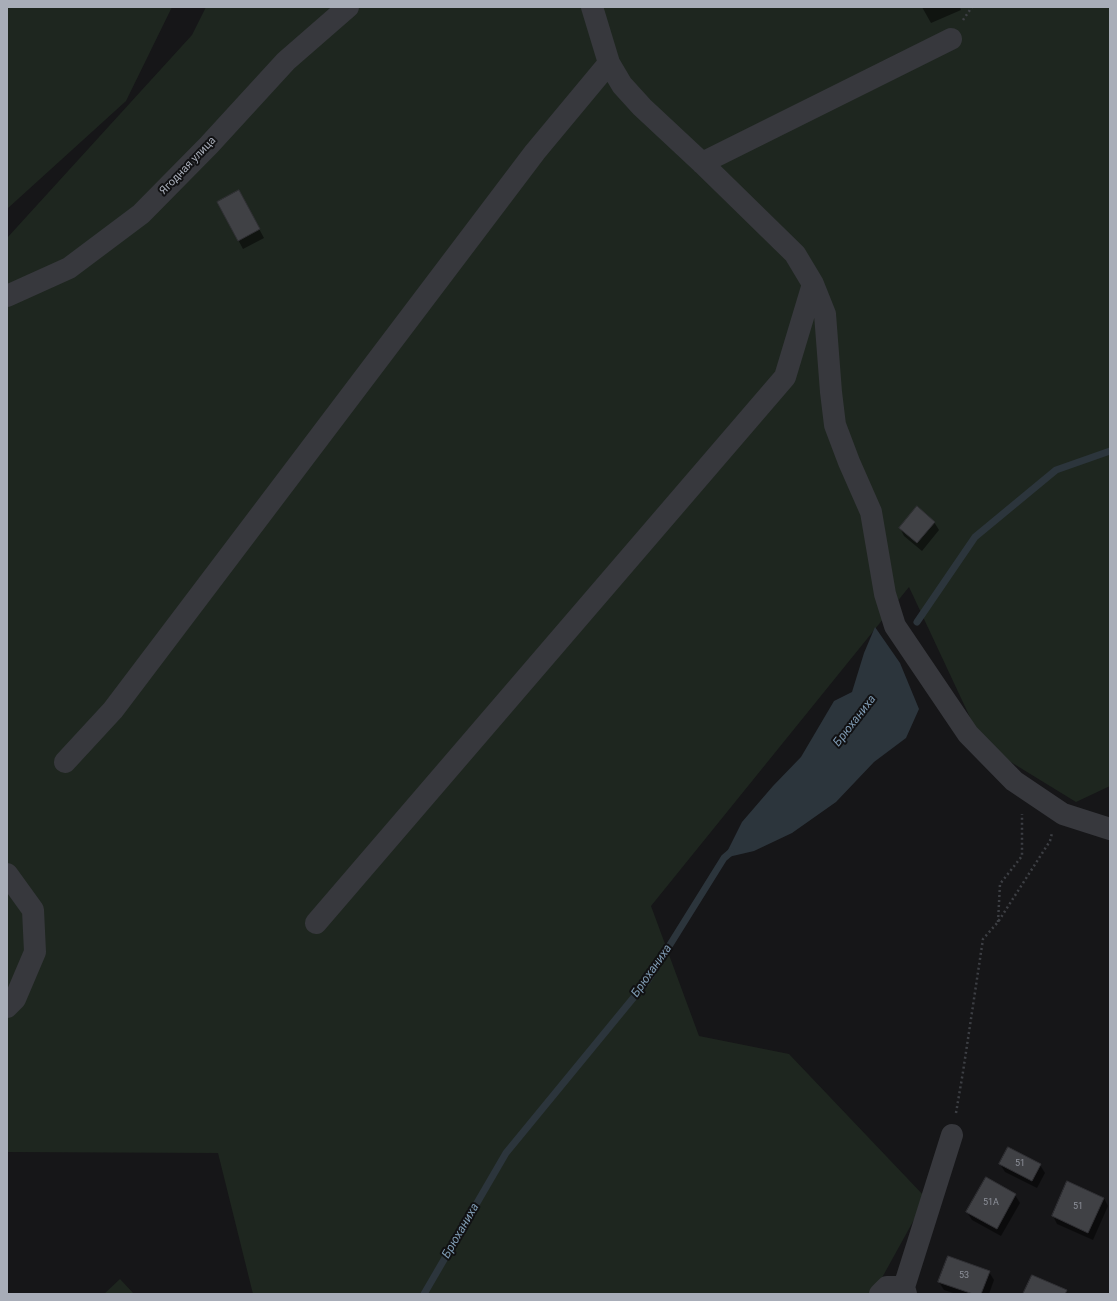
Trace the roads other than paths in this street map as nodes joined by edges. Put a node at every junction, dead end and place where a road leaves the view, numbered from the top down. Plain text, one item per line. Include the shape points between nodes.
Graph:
1 (348, 7) edge
2 (592, 7) edge
3 (951, 39) dead end
4 (609, 63) junction
5 (702, 163) junction
6 (813, 284) junction
7 (7, 296) edge
8 (65, 762) dead end
9 (1110, 829) edge
10 (7, 874) edge
11 (316, 924) dead end
12 (7, 1006) edge
13 (952, 1135) road end
14 (905, 1291) edge
15 (880, 1294) edge

1 - 7 street, Ягодная улица via 286,61 141,214 69,268
2 - 4 street
3 - 5 street
4 - 5 street via 622,85 642,107
4 - 8 street via 535,152 113,710
5 - 6 street via 795,254
6 - 9 street via 825,314 835,425 871,512 886,594 895,626 968,734 1014,781 1063,814
6 - 11 street via 785,377
10 - 12 street via 33,910 35,952 15,999
13 - 14 street
14 - 15 street via 887,1287

